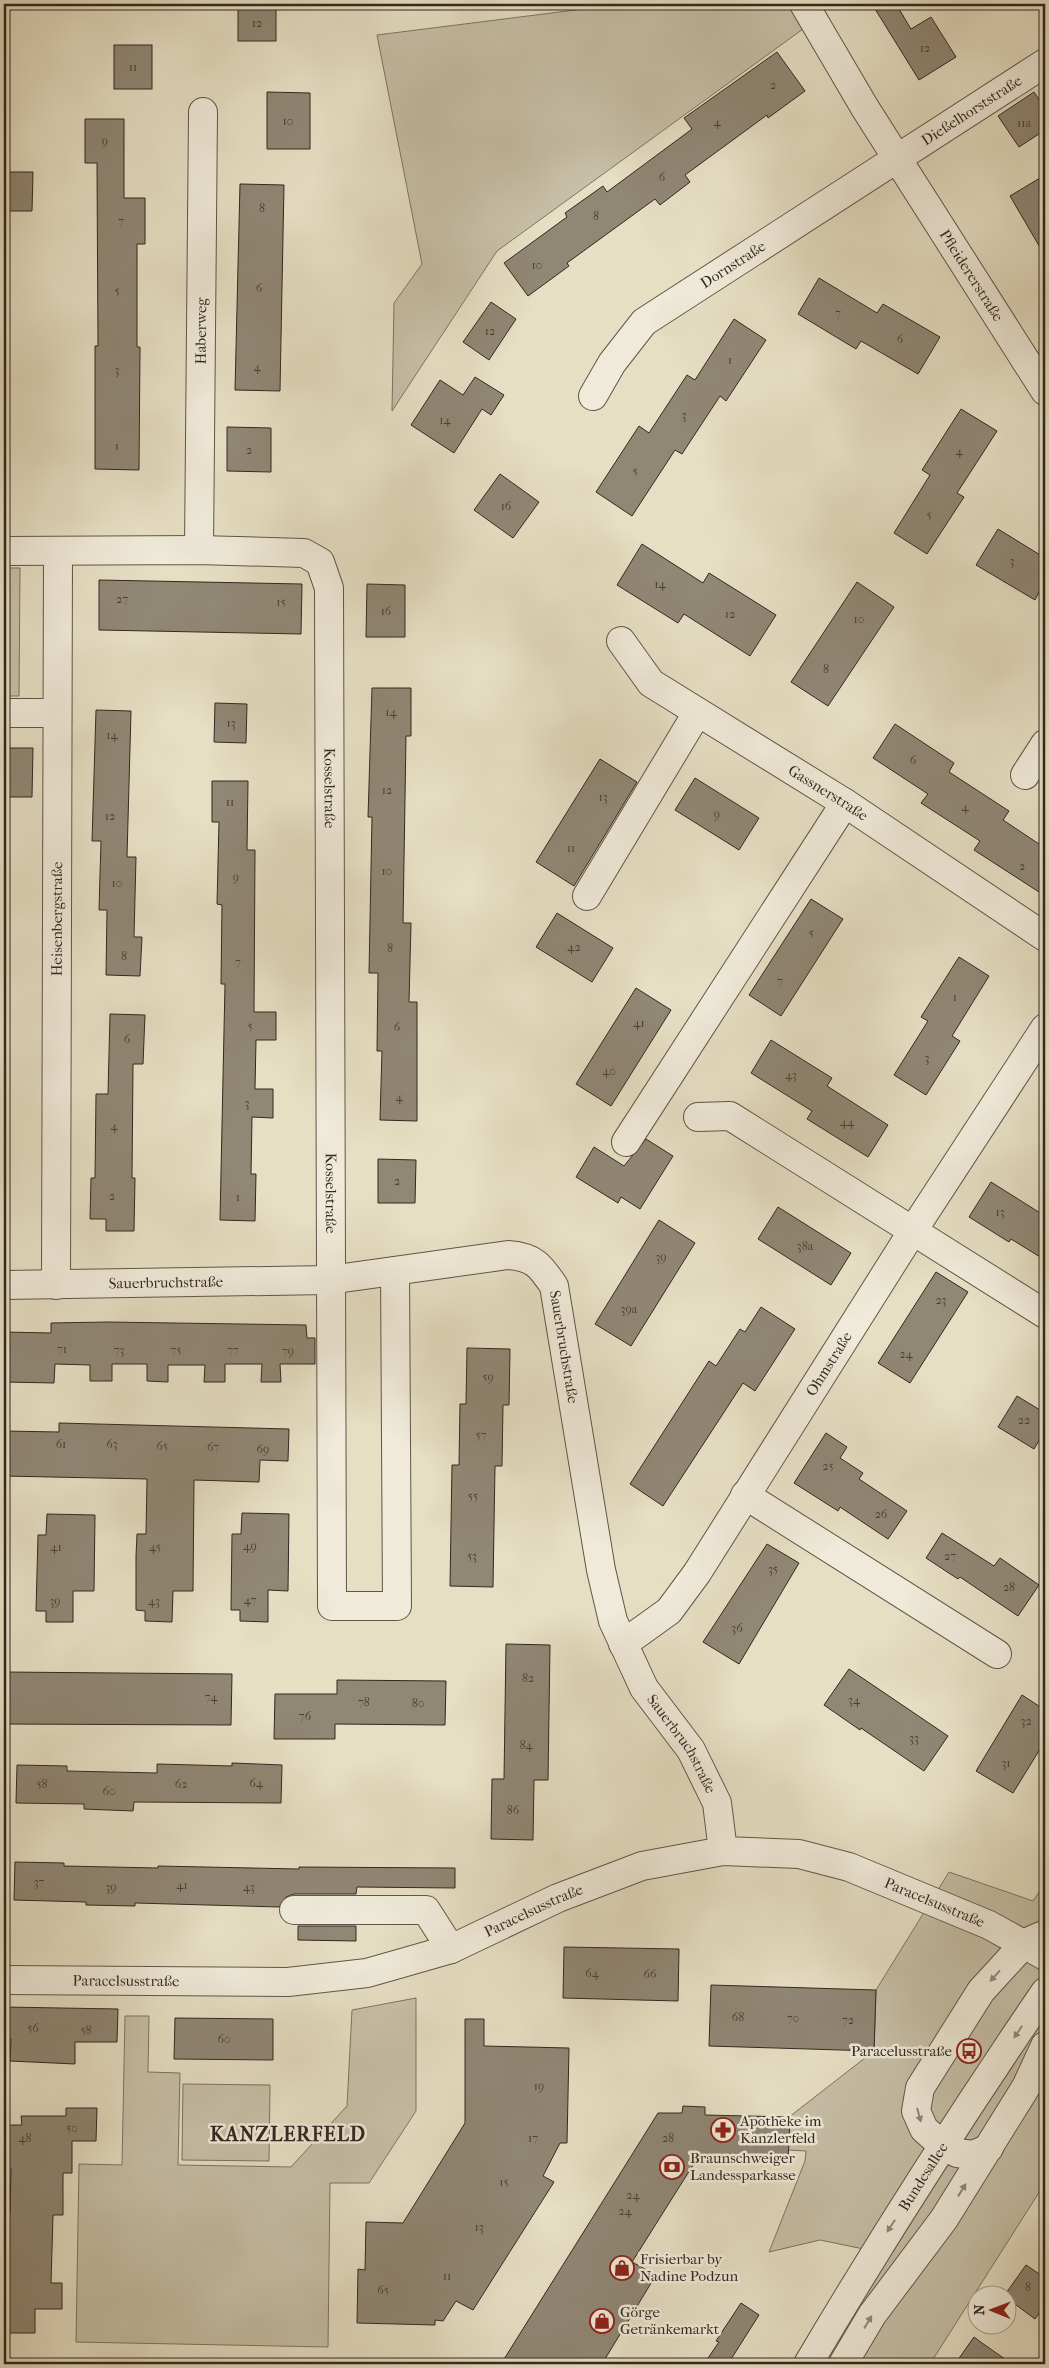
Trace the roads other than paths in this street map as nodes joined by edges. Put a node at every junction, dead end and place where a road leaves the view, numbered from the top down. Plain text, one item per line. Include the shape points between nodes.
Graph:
1 (804, 4) edge
2 (1045, 63) edge
3 (203, 112) dead end
4 (899, 159) junction
5 (1045, 391) edge
6 (593, 396) dead end
7 (199, 550) junction
8 (4, 551) edge
9 (58, 552) junction
10 (621, 641) dead end
11 (4, 712) edge
12 (56, 713) junction
13 (697, 714) junction
14 (1045, 744) edge
15 (1025, 775) dead end
16 (845, 803) junction
17 (587, 896) dead end
18 (1045, 937) edge
19 (1045, 1028) edge
20 (698, 1117) dead end
21 (626, 1142) dead end
22 (912, 1232) junction
23 (395, 1271) junction
24 (330, 1280) junction
25 (4, 1285) edge
26 (56, 1285) junction
27 (1045, 1314) edge
28 (745, 1495) junction
29 (623, 1644) junction
30 (997, 1654) dead end
31 (723, 1852) junction
32 (294, 1910) dead end
33 (1038, 1945) edge
34 (451, 1949) junction
35 (4, 1980) edge
36 (1045, 1992) edge
37 (1045, 2046) edge
38 (942, 2145) junction
39 (989, 2148) junction
40 (808, 2364) edge
41 (843, 2364) edge

1 - 4 street, Pfleidererstraße
2 - 4 street, Dießelhorststraße
3 - 7 street, Haberweg
4 - 5 street, Pfleidererstraße
4 - 6 street, Dornstraße via 644,322 612,362
7 - 9 street, Kosselstraße
7 - 24 street, Kosselstraße via 304,553 320,562 329,588
8 - 9 street, Kosselstraße
9 - 12 street, Heisenbergstraße
10 - 13 street, Gassnerstraße via 651,684
11 - 12 street
12 - 26 street, Heisenbergstraße
13 - 16 street, Gassnerstraße
13 - 17 street
14 - 15 street
16 - 18 street, Gassnerstraße
16 - 21 street
19 - 22 street, Ohmstraße
20 - 22 street via 730,1116
22 - 27 street
22 - 28 street, Ohmstraße
23 - 24 street, Sauerbruchstraße
23 - 24 street, Kosselstraße via 397,1606 332,1606
23 - 29 street, Sauerbruchstraße via 508,1255 527,1256 542,1268 554,1286 601,1570 613,1621
24 - 26 street, Sauerbruchstraße
25 - 26 street, Sauerbruchstraße
28 - 29 street, Ohmstraße via 670,1611
28 - 30 street
29 - 31 street, Sauerbruchstraße via 644,1688 691,1750 717,1804
31 - 33 street, Paracelsusstraße via 799,1854 849,1867
31 - 34 street, Paracelsusstraße via 642,1866 558,1898
32 - 34 street via 426,1910
33 -> 38 street via 981,1991 920,2088 916,2111 924,2129
34 - 35 street, Paracelsusstraße via 367,1973 288,1982
36 -> 38 street, Bundesallee
37 - 39 street via 1026,2087
38 - 39 street via 957,2153 973,2155
38 -> 40 street, Bundesallee
41 -> 39 street via 872,2315 944,2219

